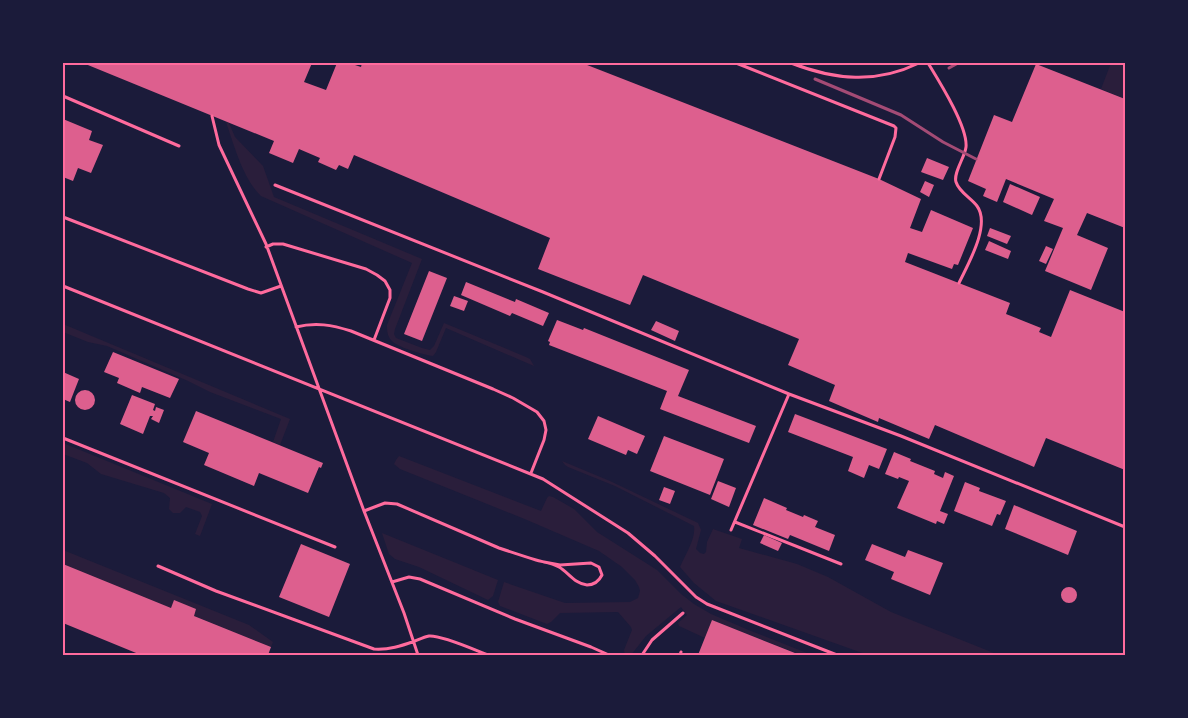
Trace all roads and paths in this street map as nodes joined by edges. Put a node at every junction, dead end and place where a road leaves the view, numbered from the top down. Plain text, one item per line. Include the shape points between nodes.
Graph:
1 (736, 63) edge
2 (791, 63) edge
3 (920, 63) edge
4 (928, 63) edge
5 (63, 96) edge
6 (212, 116) dead end
7 (179, 146) dead end
8 (879, 179) dead end
9 (275, 184) dead end
10 (63, 217) edge
11 (267, 247) junction
12 (959, 283) dead end
13 (63, 286) edge
14 (281, 286) junction
15 (296, 327) junction
16 (374, 340) junction
17 (319, 389) junction
18 (789, 394) junction
19 (63, 438) edge
20 (531, 473) junction
21 (364, 511) junction
22 (735, 522) junction
23 (1125, 527) edge
24 (732, 530) dead end
25 (335, 547) dead end
26 (544, 562) junction
27 (841, 564) dead end
28 (158, 566) dead end
29 (392, 582) junction
30 (683, 612) dead end
31 (414, 642) junction
32 (418, 655) edge
33 (488, 655) edge
34 (609, 655) edge
35 (642, 655) edge
36 (837, 655) edge

1 - 8 lane via 894,126 895,136
2 - 3 lane via 834,76 860,78
4 - 12 lane via 964,133 965,148 956,183 976,204 982,217 981,231
5 - 7 lane
6 - 11 lane via 219,145
9 - 18 lane
10 - 14 lane via 248,289 261,292
11 - 14 lane
11 - 16 lane via 283,244 366,269 382,278 390,294
13 - 17 lane
14 - 15 lane
15 - 16 lane via 333,326
15 - 17 lane
16 - 20 lane via 513,398 537,412 546,430
17 - 20 lane
17 - 21 lane
18 - 22 lane
18 - 23 lane
19 - 25 lane
20 - 36 lane via 628,533 706,604
21 - 26 lane via 385,503 398,504 499,548
21 - 29 lane
22 - 24 lane
22 - 27 lane
26 - 26 lane via 584,584 594,584 602,575 599,567 591,563
28 - 31 lane via 363,646 385,650
29 - 31 lane
29 - 34 lane via 420,579
30 - 35 lane via 652,640
31 - 32 lane
31 - 33 lane via 438,637

